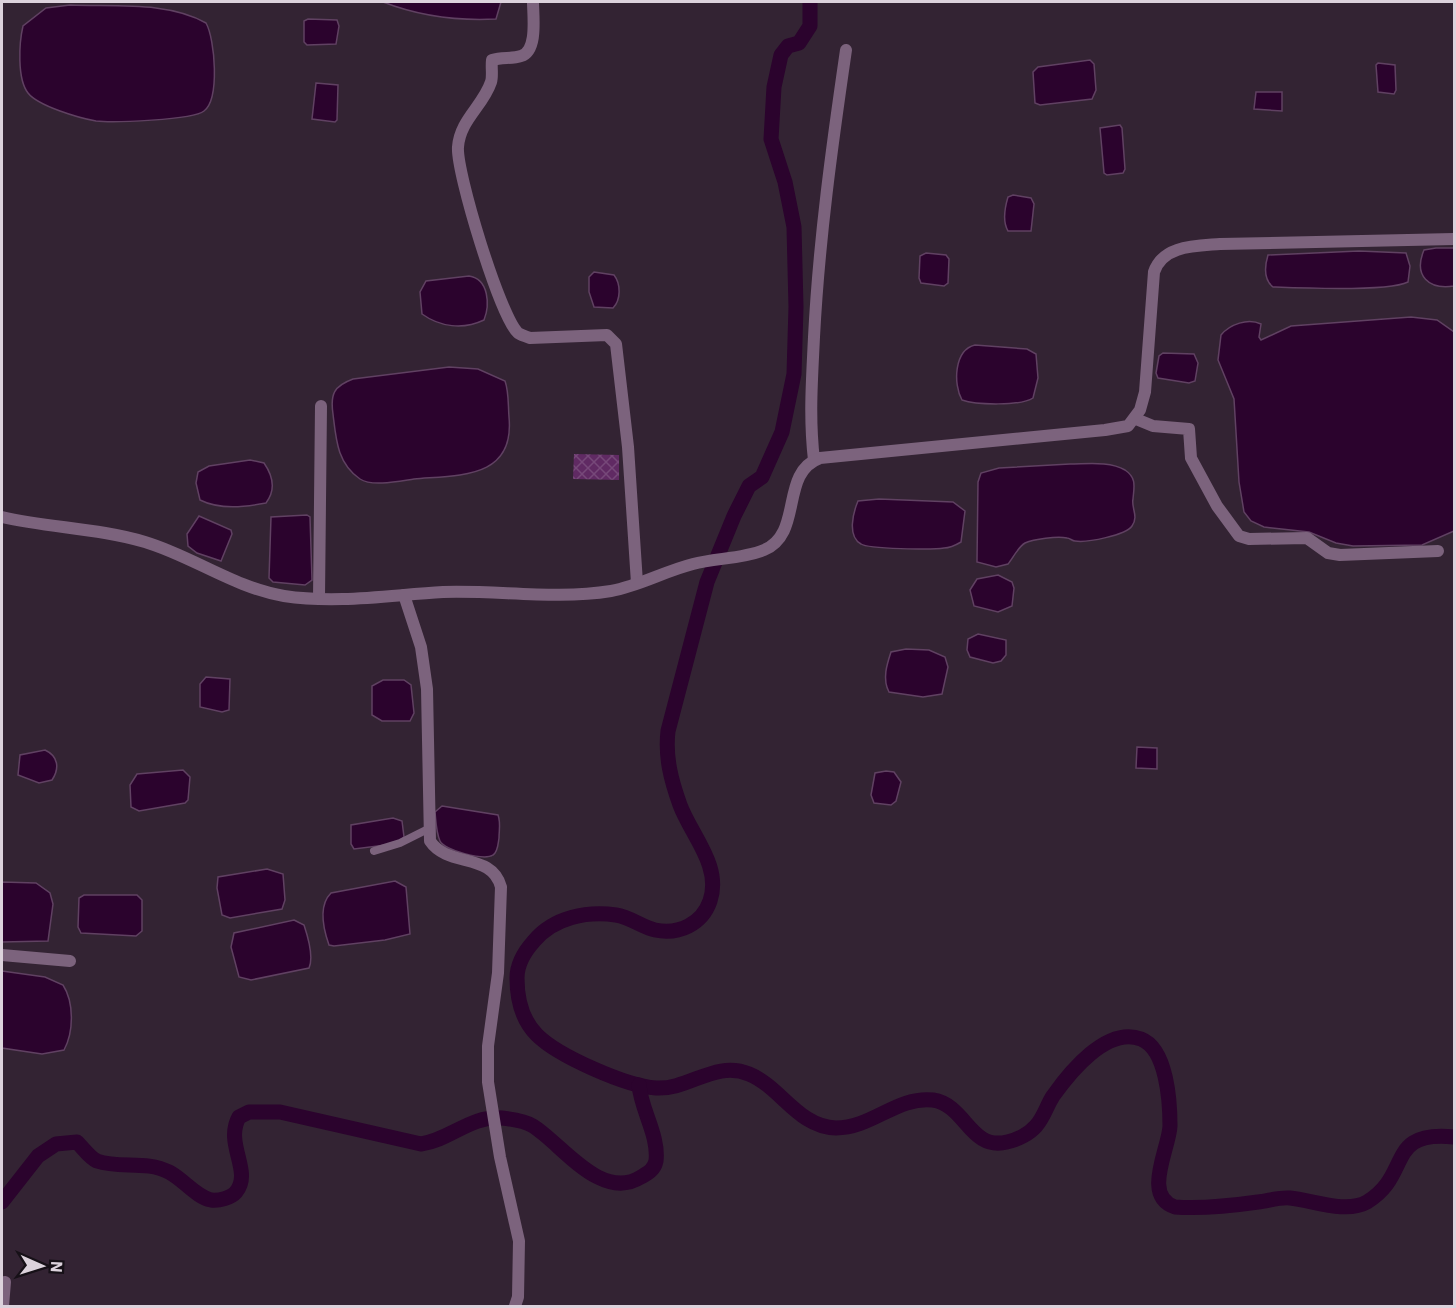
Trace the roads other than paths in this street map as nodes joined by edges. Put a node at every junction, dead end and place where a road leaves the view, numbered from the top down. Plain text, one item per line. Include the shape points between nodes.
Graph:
1 (533, 2) edge
2 (846, 50) dead end
3 (1455, 239) edge
4 (321, 406) dead end
5 (1136, 419) junction
6 (814, 460) junction
7 (2, 517) edge
8 (1438, 551) dead end
9 (637, 583) junction
10 (404, 596) junction
11 (320, 598) junction
12 (428, 829) junction
13 (374, 851) dead end
14 (2, 955) edge
15 (70, 961) dead end
16 (5, 1282) dead end
17 (3, 1306) edge
18 (515, 1306) edge

1 - 9 street via 532,45 527,54 492,60 491,82 464,123 458,147 461,171 489,266 506,314 518,333 530,338 607,335 616,344
2 - 6 street via 825,193 818,274 809,416
3 - 5 street via 1230,244 1168,253 1154,272 1145,392
4 - 11 street
5 - 6 street via 1116,429
5 - 8 street via 1153,426 1189,429 1191,458 1217,506 1239,536 1307,538 1328,553 1340,555
6 - 9 street via 799,476 783,534 769,547 699,562
7 - 11 street via 130,538 271,593
9 - 10 street via 598,592
10 - 11 street
10 - 12 street via 421,647 427,689
12 - 13 lane
12 - 18 street via 437,851 491,869 501,887 488,1082 519,1241
14 - 15 street
16 - 17 street

